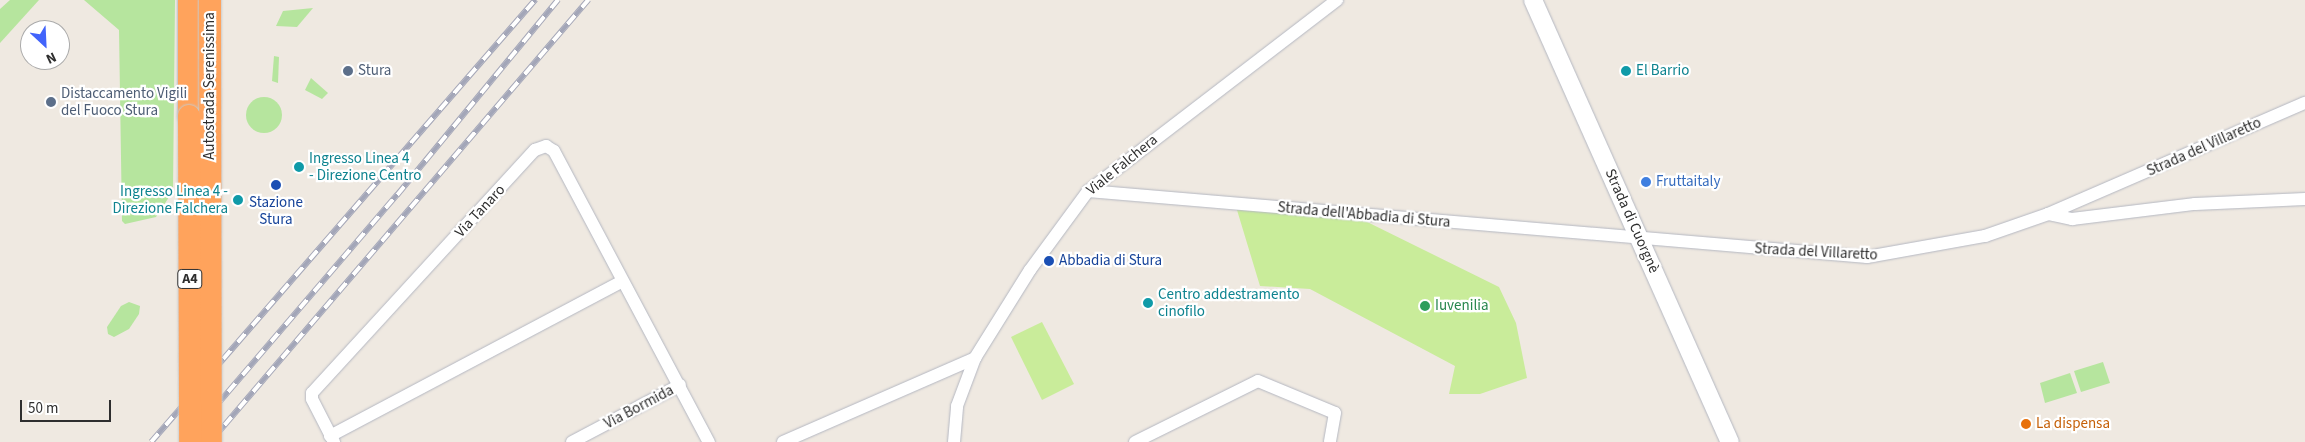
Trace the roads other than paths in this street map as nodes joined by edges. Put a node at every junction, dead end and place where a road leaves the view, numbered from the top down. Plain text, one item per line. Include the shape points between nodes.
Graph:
1 (189, 0) edge
2 (210, 0) edge
3 (1337, 0) edge
4 (1533, 0) edge
5 (2305, 103) edge
6 (1088, 190) junction
7 (2305, 198) edge
8 (2048, 214) junction
9 (1640, 239) junction
10 (623, 281) junction
11 (975, 358) junction
12 (680, 386) junction
13 (332, 439) edge
14 (190, 442) edge
15 (212, 442) edge
16 (572, 442) edge
17 (710, 442) edge
18 (783, 442) edge
19 (954, 442) edge
20 (1135, 442) edge
21 (1330, 442) edge
22 (1730, 442) edge

1 - 14 highway, Autostrada Serenissima / A4, bridge
2 - 15 highway, Autostrada Serenissima / A4, bridge
3 - 6 street, Viale Falchera
4 - 9 main road, Strada di Cuorgnè
5 - 8 street, Strada del Villaretto
6 - 9 street, Strada dell'Abbadia di Stura
6 - 11 street, Viale Falchera via 1030,270
7 - 8 street, Strada del Villaretto via 2195,204 2072,218
8 - 9 street, Strada del Villaretto via 1985,236 1867,258
9 - 22 main road, Strada di Cuorgnè
10 - 12 street, Via Tanaro
10 - 13 street
10 - 13 street, Via Tanaro via 554,151 542,146 312,396
11 - 18 street
11 - 19 street, Viale Falchera via 957,406
12 - 16 street, Via Bormida
12 - 17 street, Via Tanaro
20 - 21 street via 1258,381 1335,413

